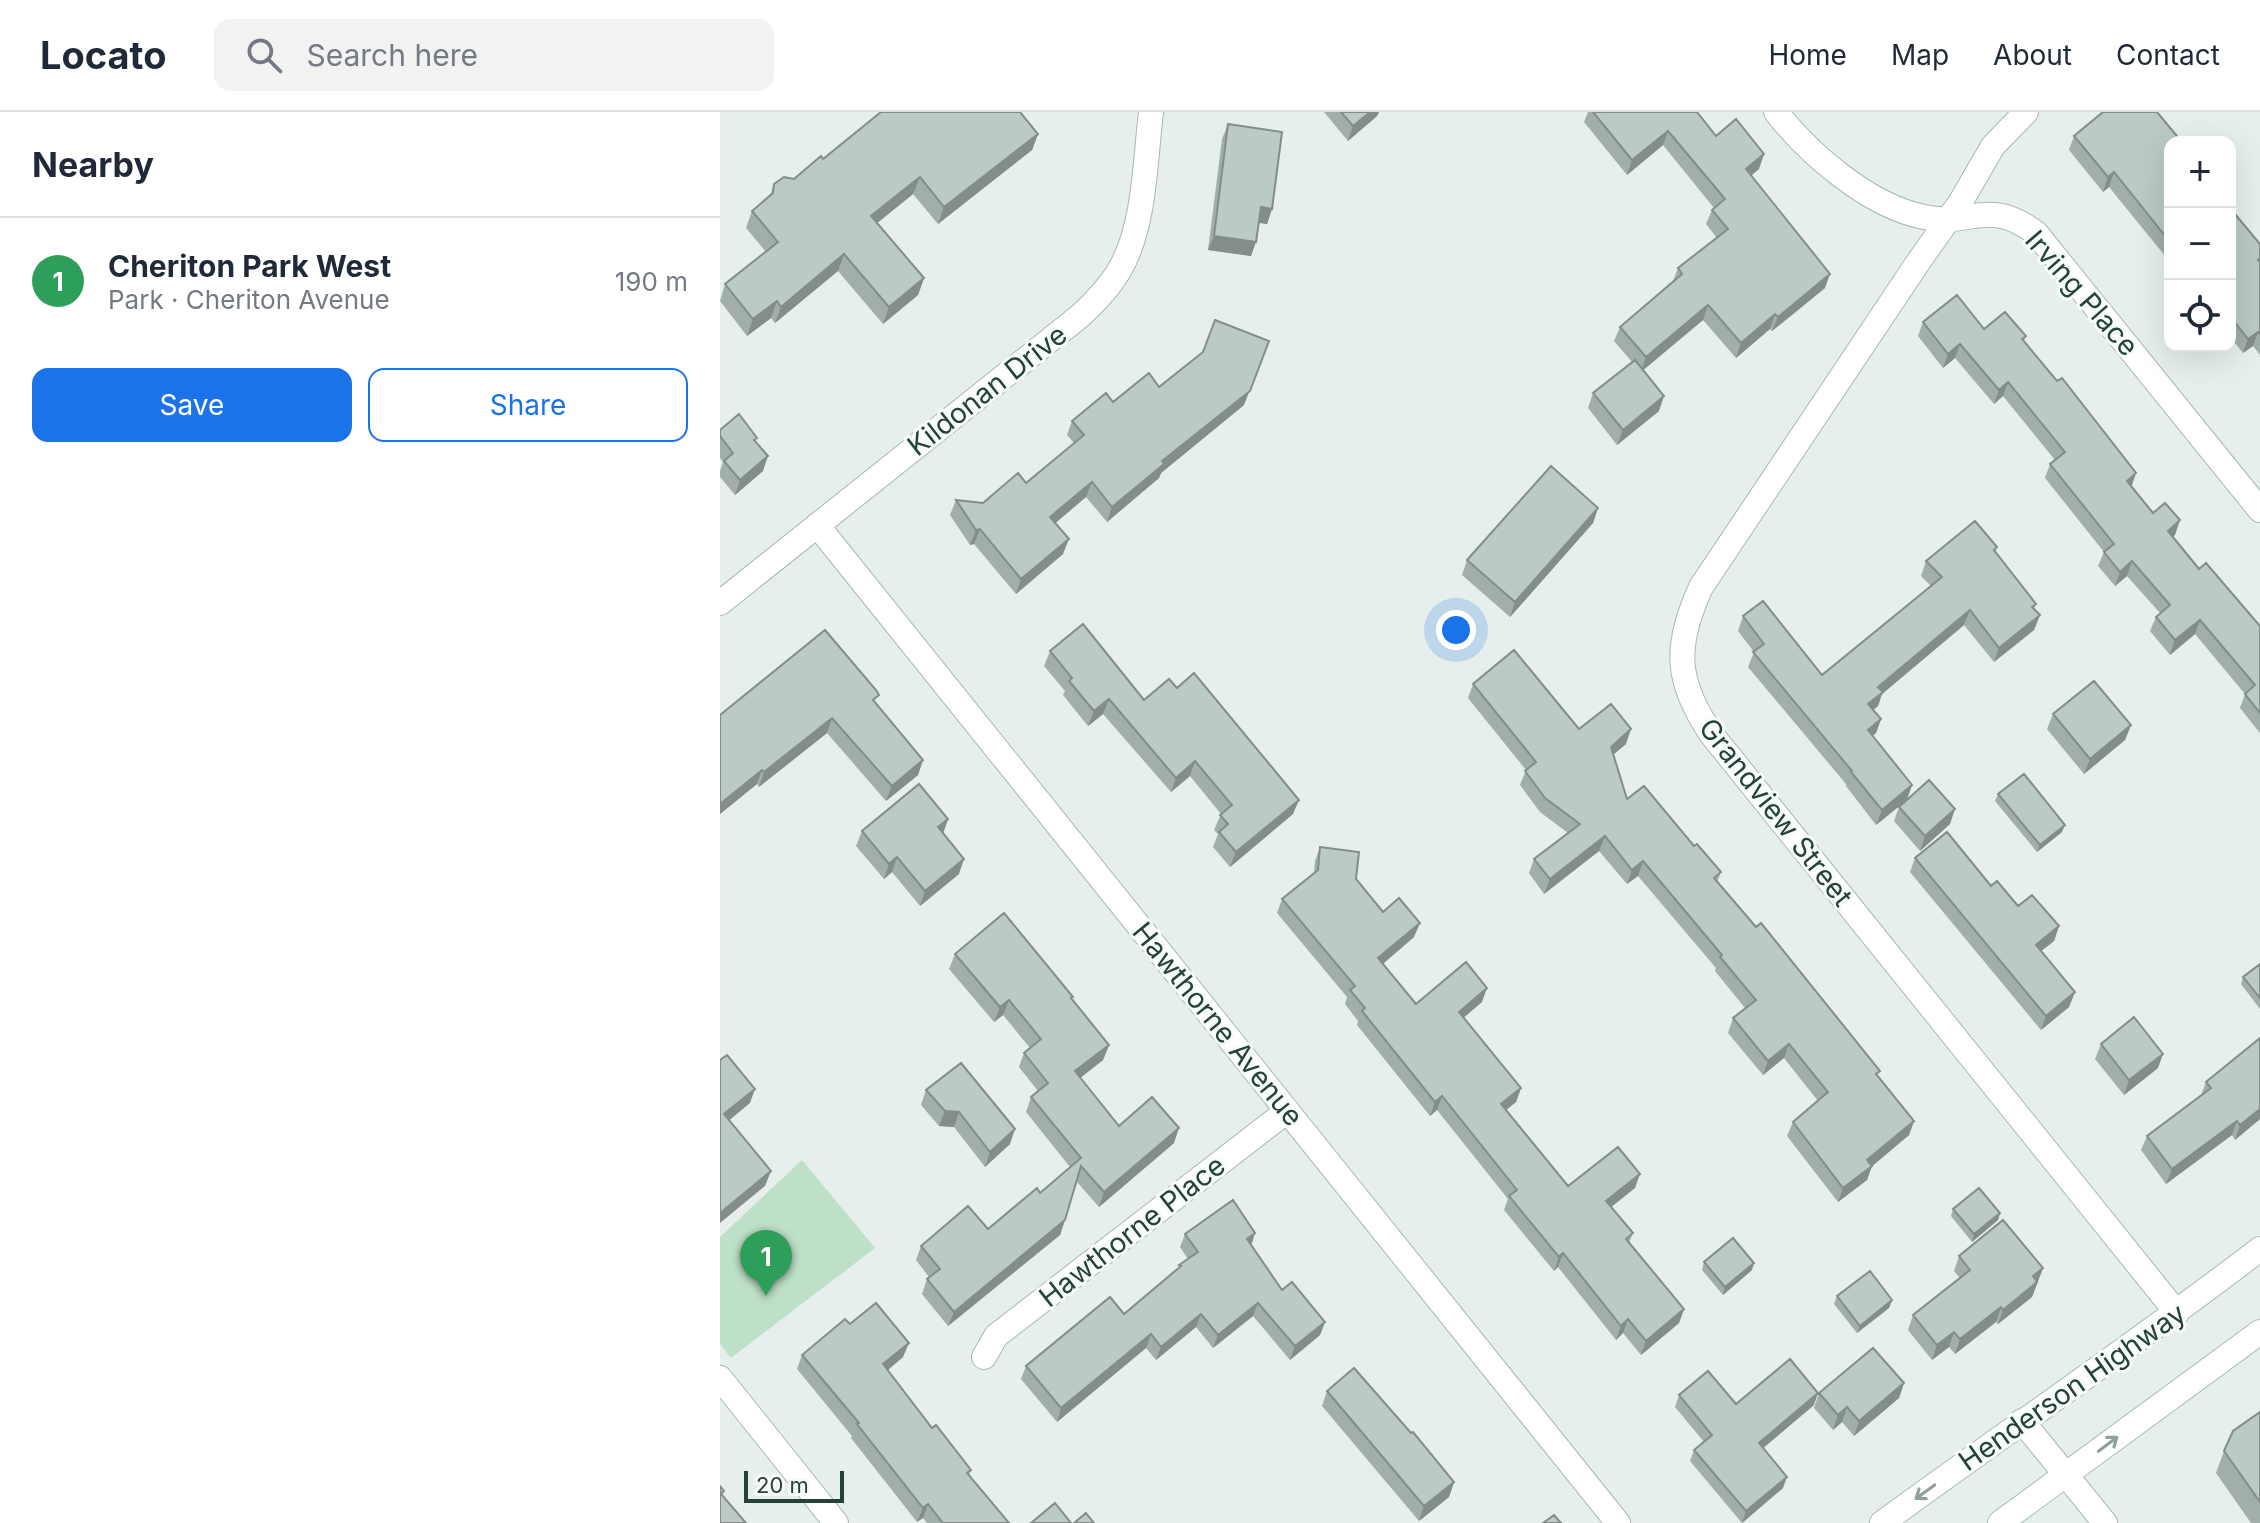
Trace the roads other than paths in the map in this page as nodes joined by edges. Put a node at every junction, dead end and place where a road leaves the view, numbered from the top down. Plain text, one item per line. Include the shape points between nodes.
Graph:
1 (1151, 112) edge
2 (1776, 112) edge
3 (2026, 112) edge
4 (1949, 219) junction
5 (2260, 510) edge
6 (817, 525) junction
7 (720, 603) edge
8 (1287, 1111) junction
9 (2260, 1249) edge
10 (2177, 1313) junction
11 (2260, 1332) edge
12 (984, 1357) dead end
13 (720, 1378) edge
14 (2022, 1421) junction
15 (2066, 1475) junction
16 (836, 1523) edge
17 (1618, 1523) edge
18 (1882, 1523) edge
19 (2000, 1523) edge
20 (2105, 1523) edge

1 - 6 street, Kildonan Drive via 1135,228 1109,286 1080,316
2 - 4 street, Irving Place via 1808,149 1866,192 1904,211
3 - 4 street, Grandview Street via 1993,146
4 - 5 street, Irving Place via 2002,215 2036,233
4 - 10 street, Grandview Street via 1701,587 1684,634 1684,678 1712,735
6 - 7 street, Kildonan Drive
6 - 8 street, Hawthorne Avenue
8 - 12 street, Hawthorne Place via 996,1336
8 - 17 street, Hawthorne Avenue
9 - 10 street, Henderson Highway
10 - 14 street, Henderson Highway
15 -> 11 street
13 - 16 street
14 - 15 street
14 -> 18 street, Henderson Highway
15 - 19 street
15 - 20 street

